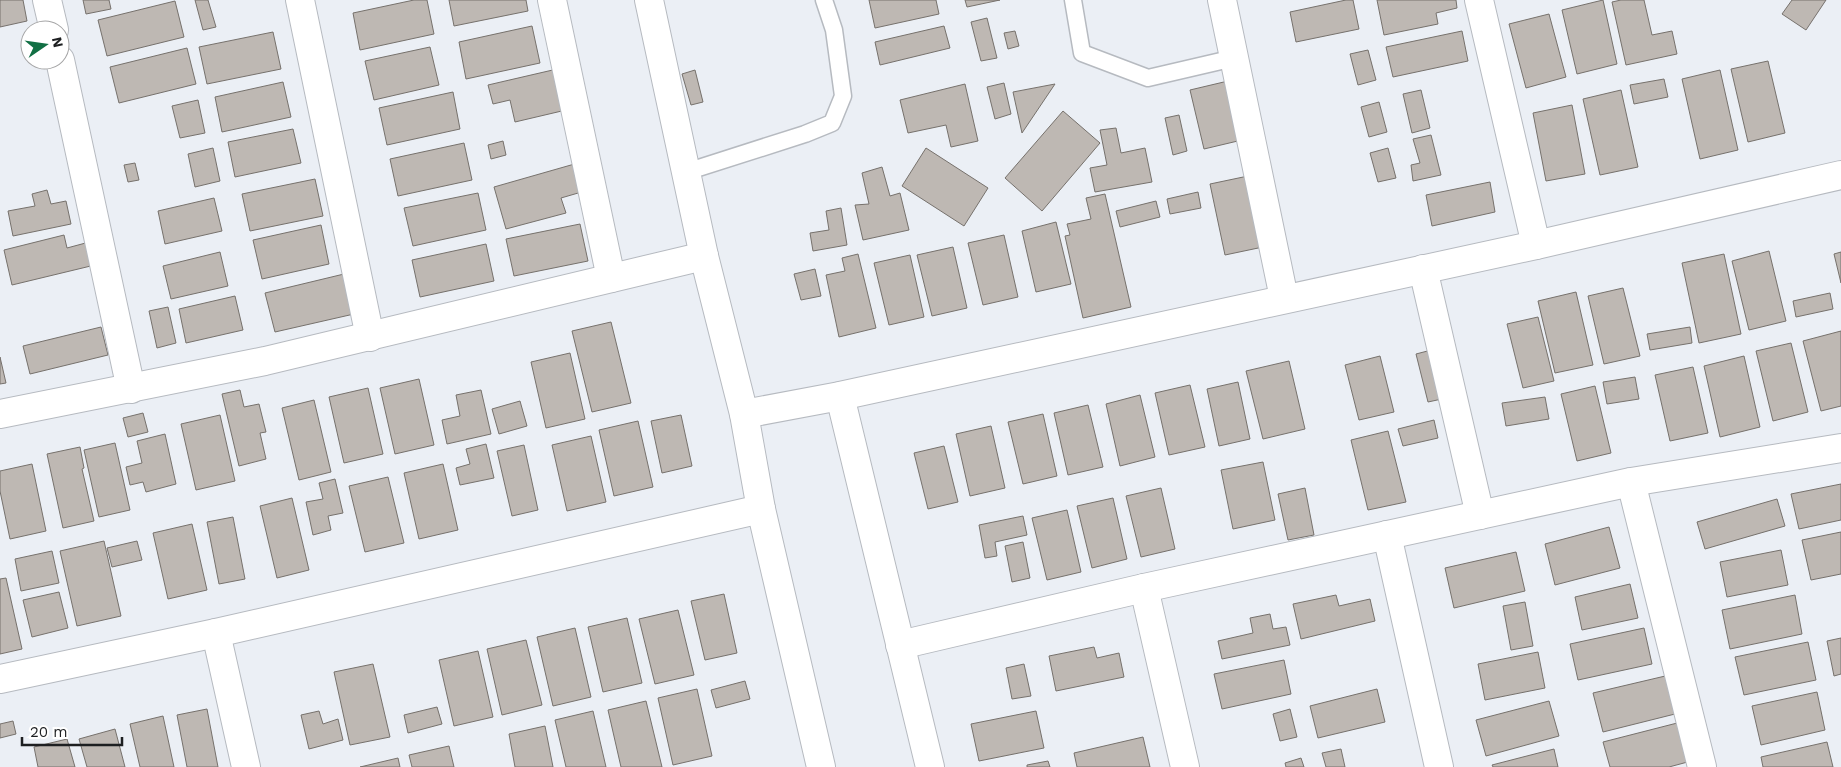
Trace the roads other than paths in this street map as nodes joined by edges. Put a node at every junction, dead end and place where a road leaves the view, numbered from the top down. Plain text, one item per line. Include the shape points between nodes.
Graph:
1 (47, 0) edge
2 (300, 0) edge
3 (552, 0) edge
4 (649, 0) edge
5 (824, 0) edge
6 (1073, 0) edge
7 (1222, 0) edge
8 (1479, 0) edge
9 (52, 20) edge
10 (1234, 58) junction
11 (62, 70) edge
12 (686, 172) junction
13 (1841, 175) edge
14 (1536, 245) junction
15 (704, 256) junction
16 (1423, 269) junction
17 (611, 278) junction
18 (1284, 298) junction
19 (370, 336) junction
20 (131, 388) junction
21 (840, 396) junction
22 (0, 414) edge
23 (744, 414) junction
24 (1841, 448) edge
25 (1631, 482) junction
26 (761, 509) junction
27 (1480, 515) junction
28 (1387, 535) junction
29 (1144, 588) junction
30 (216, 633) junction
31 (900, 645) junction
32 (0, 678) edge
33 (246, 767) edge
34 (821, 767) edge
35 (930, 767) edge
36 (1185, 767) edge
37 (1439, 767) edge
38 (1702, 767) edge

1 - 9 street
2 - 19 street
3 - 17 street
4 - 12 street
5 - 12 lane via 834,30 843,96 832,123
6 - 10 lane via 1082,53 1148,78
7 - 10 street
8 - 14 street
10 - 18 street
11 - 20 street
12 - 15 street
13 - 14 street
14 - 16 street
15 - 17 street
15 - 23 street
16 - 18 street
16 - 27 street
17 - 19 street
18 - 21 street
19 - 20 street
20 - 22 street
21 - 23 street
21 - 31 street
23 - 26 street
24 - 25 street
25 - 27 street
25 - 38 street
26 - 30 street
26 - 34 street
27 - 28 street
28 - 29 street
28 - 37 street
29 - 31 street
29 - 36 street
30 - 32 street
30 - 33 street
31 - 35 street

